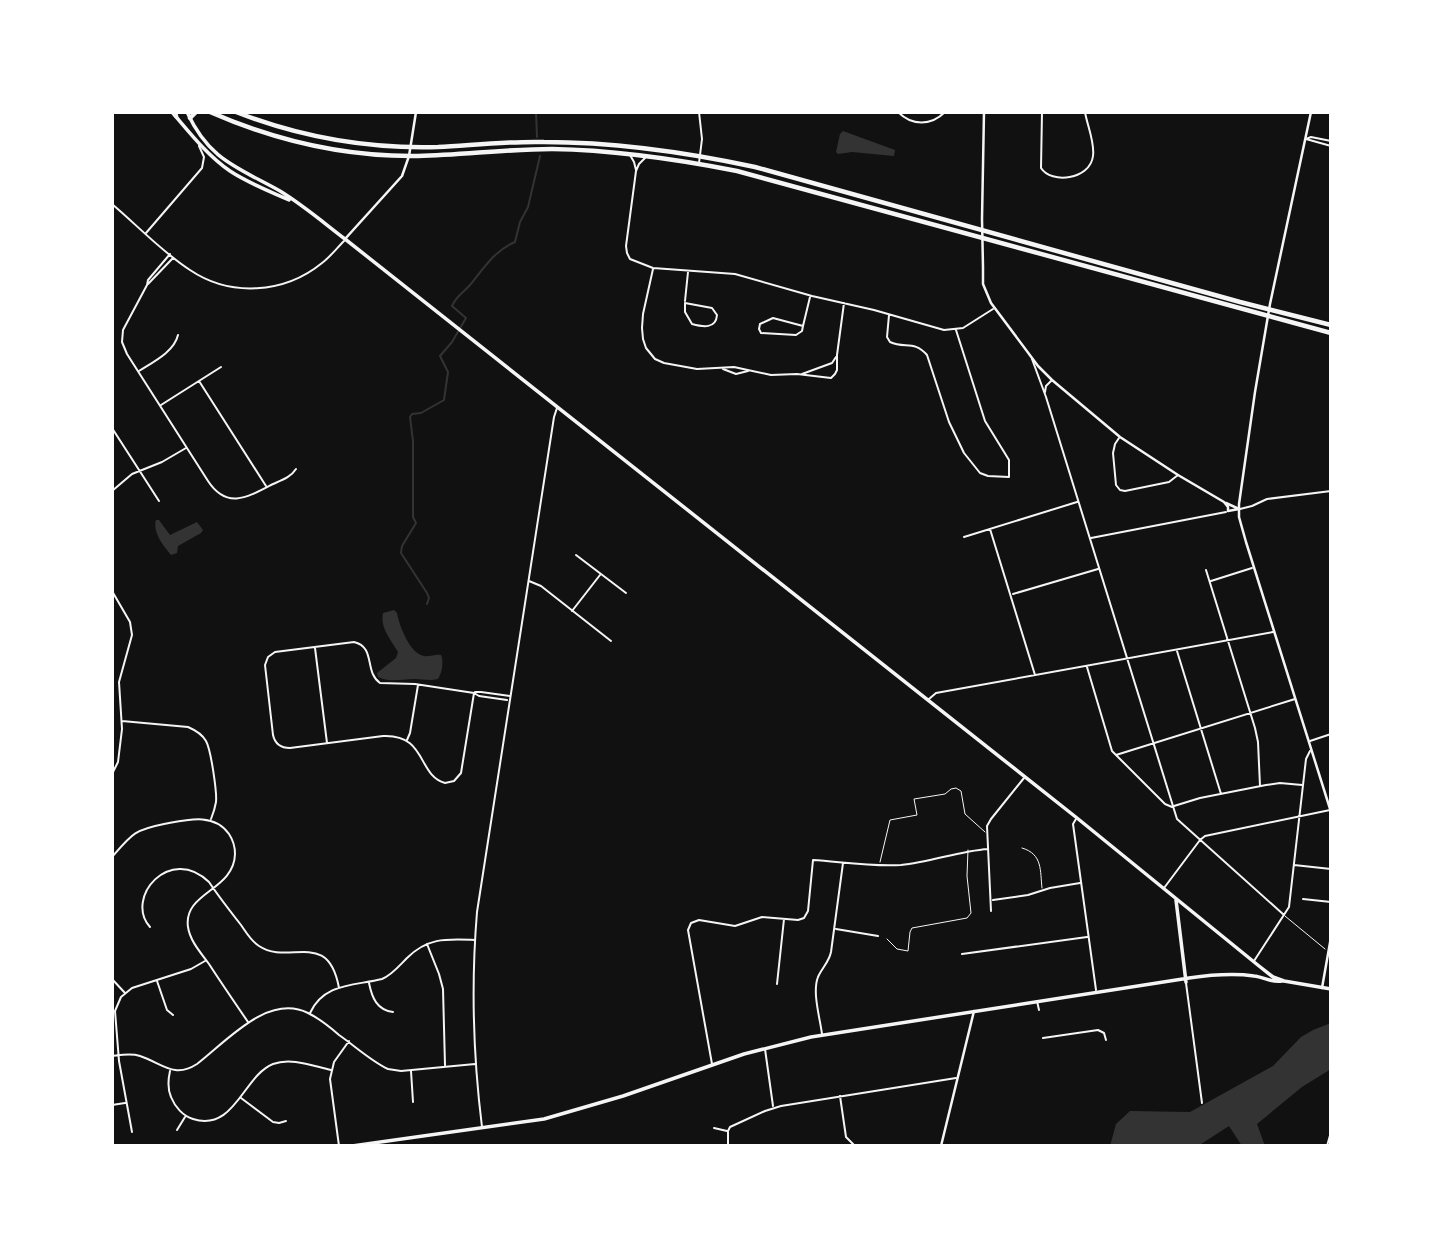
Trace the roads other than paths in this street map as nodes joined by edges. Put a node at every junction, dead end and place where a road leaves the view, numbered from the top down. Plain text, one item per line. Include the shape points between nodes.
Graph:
1 (187, 112) edge
2 (196, 112) edge
3 (211, 112) edge
4 (236, 112) edge
5 (416, 112) edge
6 (699, 112) edge
7 (898, 112) edge
8 (945, 112) edge
9 (984, 112) edge
10 (1041, 112) edge
11 (1084, 112) edge
12 (1311, 112) edge
13 (174, 113) edge
14 (190, 118) junction
15 (193, 137) junction
16 (1306, 139) junction
17 (1331, 141) edge
18 (587, 143) junction
19 (410, 146) junction
20 (1331, 146) edge
21 (586, 150) junction
22 (629, 154) junction
23 (409, 156) junction
24 (649, 156) junction
25 (701, 156) junction
26 (699, 163) junction
27 (636, 171) junction
28 (816, 184) junction
29 (813, 191) junction
30 (294, 202) junction
31 (112, 204) edge
32 (982, 230) junction
33 (146, 233) junction
34 (982, 237) junction
35 (345, 239) junction
36 (170, 254) junction
37 (174, 257) junction
38 (653, 268) junction
39 (688, 271) junction
40 (1135, 272) junction
41 (1126, 277) junction
42 (1176, 283) junction
43 (147, 285) junction
44 (1166, 288) junction
45 (810, 296) junction
46 (685, 303) junction
47 (844, 303) junction
48 (994, 309) junction
49 (1270, 309) junction
50 (889, 314) junction
51 (1269, 317) junction
52 (1331, 325) edge
53 (803, 326) junction
54 (956, 330) junction
55 (1331, 333) edge
56 (178, 335) dead end
57 (837, 355) junction
58 (1031, 358) junction
59 (221, 367) dead end
60 (719, 369) junction
61 (751, 370) junction
62 (138, 372) junction
63 (797, 374) junction
64 (1052, 380) junction
65 (199, 381) junction
66 (1046, 397) junction
67 (160, 405) junction
68 (558, 407) junction
69 (112, 428) edge
70 (1120, 437) junction
71 (186, 447) junction
72 (296, 468) dead end
73 (139, 470) junction
74 (1178, 475) junction
75 (267, 487) junction
76 (112, 491) edge
77 (1331, 491) edge
78 (159, 501) dead end
79 (1078, 502) junction
80 (1224, 502) junction
81 (1239, 509) junction
82 (1228, 512) junction
83 (990, 529) junction
84 (964, 537) dead end
85 (1090, 538) junction
86 (576, 555) dead end
87 (1253, 567) junction
88 (1099, 568) junction
89 (1206, 570) dead end
90 (601, 574) junction
91 (528, 581) junction
92 (1209, 581) junction
93 (112, 591) edge
94 (626, 593) dead end
95 (1012, 594) junction
96 (572, 611) junction
97 (1274, 632) junction
98 (611, 641) dead end
99 (1228, 641) junction
100 (314, 647) junction
101 (1177, 650) junction
102 (1127, 659) junction
103 (1086, 667) junction
104 (1036, 676) junction
105 (418, 684) junction
106 (474, 693) junction
107 (510, 696) junction
108 (1295, 699) junction
109 (928, 700) junction
110 (509, 701) junction
111 (1250, 713) junction
112 (121, 721) junction
113 (1200, 729) junction
114 (1331, 734) edge
115 (407, 740) junction
116 (1309, 741) junction
117 (327, 743) junction
118 (1153, 743) junction
119 (1312, 750) junction
120 (1115, 755) junction
121 (112, 774) edge
122 (1025, 778) junction
123 (1303, 785) junction
124 (1260, 786) junction
125 (1221, 794) junction
126 (1173, 806) junction
127 (1331, 811) edge
128 (1299, 817) junction
129 (1077, 818) junction
130 (211, 821) junction
131 (987, 834) junction
132 (1200, 840) junction
133 (1022, 848) dead end
134 (988, 849) junction
135 (968, 850) junction
136 (112, 857) edge
137 (843, 862) junction
138 (879, 865) junction
139 (1293, 865) junction
140 (1331, 869) edge
141 (1081, 883) junction
142 (214, 888) junction
143 (1164, 889) junction
144 (1043, 890) junction
145 (1175, 898) junction
146 (1303, 899) dead end
147 (990, 900) junction
148 (1331, 902) edge
149 (991, 911) dead end
150 (1284, 915) junction
151 (784, 918) junction
152 (150, 928) dead end
153 (835, 929) junction
154 (878, 936) dead end
155 (1088, 937) junction
156 (1331, 937) edge
157 (887, 939) dead end
158 (475, 940) junction
159 (426, 943) junction
160 (1325, 949) dead end
161 (962, 954) dead end
162 (206, 960) junction
163 (1254, 961) junction
164 (112, 979) edge
165 (157, 980) junction
166 (1186, 980) junction
167 (1284, 981) junction
168 (369, 982) junction
169 (777, 984) dead end
170 (339, 988) junction
171 (1322, 988) junction
172 (1331, 990) edge
173 (1096, 991) junction
174 (125, 993) junction
175 (974, 1011) junction
176 (393, 1012) dead end
177 (309, 1014) junction
178 (173, 1015) dead end
179 (248, 1023) junction
180 (822, 1035) junction
181 (1043, 1038) dead end
182 (1106, 1040) dead end
183 (349, 1041) junction
184 (765, 1048) junction
185 (118, 1055) junction
186 (112, 1056) edge
187 (476, 1064) junction
188 (712, 1065) junction
189 (444, 1066) junction
190 (171, 1070) junction
191 (331, 1070) junction
192 (411, 1070) junction
193 (957, 1077) junction
194 (839, 1096) junction
195 (240, 1097) junction
196 (413, 1102) dead end
197 (126, 1103) junction
198 (1202, 1103) dead end
199 (112, 1105) edge
200 (774, 1108) junction
201 (186, 1116) junction
202 (286, 1121) dead end
203 (714, 1128) dead end
204 (482, 1129) junction
205 (177, 1130) dead end
206 (728, 1131) junction
207 (132, 1132) dead end
208 (1331, 1132) edge
209 (846, 1137) junction
210 (846, 1143) dead end
211 (339, 1146) edge
212 (352, 1146) edge
213 (728, 1146) edge
214 (855, 1146) edge
215 (941, 1146) edge
216 (1327, 1146) edge

1 - 14 main road
2 - 14 highway
3 - 23 highway via 316,146
4 - 19 highway via 312,135
5 - 19 main road
6 - 25 street
7 - 8 street via 921,123
9 - 32 main road
10 - 11 street via 1041,168 1049,176 1070,177 1084,172 1092,160
12 - 16 main road
13 - 15 main road
14 - 30 main road via 203,140 223,159
15 - 30 main road via 230,171
15 - 33 street via 203,151 204,165
16 - 17 street
16 - 20 street
16 - 49 main road
18 - 19 highway
18 - 21 street
18 - 25 highway
19 - 23 main road
21 - 22 highway
21 - 23 highway
22 - 24 highway
22 - 27 street
23 - 35 main road via 399,181
24 - 26 highway
24 - 27 street
25 - 26 street
25 - 28 highway
26 - 29 highway
27 - 38 street via 626,250 633,261
28 - 29 street
28 - 32 highway
29 - 34 highway
30 - 35 main road
31 - 33 street
32 - 34 main road
32 - 40 highway
33 - 36 street
34 - 41 highway
34 - 48 main road via 984,284
35 - 37 street via 313,270 286,283 260,288 216,283
35 - 68 main road
36 - 37 street
36 - 43 street
37 - 43 street
38 - 39 street
38 - 60 street via 642,320 648,352 664,363
39 - 45 street via 735,274
39 - 46 street
40 - 41 highway
40 - 42 highway
41 - 44 highway
42 - 44 highway
42 - 49 highway
43 - 62 street via 122,333
44 - 51 highway
45 - 47 street
45 - 53 street
46 - 46 street via 692,324 706,327 716,320 712,308
47 - 50 street
47 - 57 street
48 - 54 street
48 - 58 main road
49 - 51 main road
49 - 52 highway
50 - 54 street
50 - 54 street via 890,342 913,345 927,355 954,434 977,471 1009,477 1009,460 985,421
51 - 55 highway
51 - 81 main road
53 - 53 street via 775,318 762,322 759,329 763,334 796,335
56 - 62 street via 167,351
57 - 63 street via 832,363
57 - 63 street via 833,376
58 - 64 main road
58 - 66 street
59 - 65 street
60 - 61 street
60 - 61 street via 736,374
61 - 63 street
62 - 67 street
64 - 66 street via 1045,389
64 - 70 main road
65 - 67 street
65 - 75 street
66 - 79 street
67 - 71 street
68 - 91 street
68 - 109 main road
69 - 73 street
70 - 74 main road
70 - 74 street via 1113,453 1120,490 1166,483
71 - 73 street via 162,463
71 - 75 street via 222,495 242,498
72 - 75 street
73 - 76 street
73 - 78 street
74 - 80 main road
77 - 81 street via 1267,499
79 - 83 street
79 - 85 street
80 - 81 main road
80 - 82 main road
81 - 82 main road
81 - 87 main road
82 - 85 street
83 - 84 street
83 - 95 street
85 - 88 street
86 - 90 street
87 - 92 street
87 - 97 main road
88 - 95 street
88 - 102 street
89 - 92 street
90 - 94 street
90 - 96 street
91 - 96 street
91 - 107 street
92 - 99 street
93 - 112 street via 132,632 118,687
95 - 104 street
96 - 98 street
97 - 99 street
97 - 108 main road
99 - 101 street
99 - 111 street
100 - 105 street via 359,643 367,650 378,682
100 - 117 street
100 - 117 street via 275,652 267,658 264,667 273,737 290,748
101 - 102 street
101 - 113 street
102 - 103 street
102 - 118 street
103 - 104 street
103 - 120 street
104 - 109 street via 936,694
105 - 106 street
105 - 115 street
106 - 107 street
106 - 110 street
106 - 115 street via 462,770 454,781 436,779
107 - 110 street
108 - 111 street
108 - 116 main road
109 - 122 main road
110 - 158 street
111 - 113 street
111 - 124 street via 1258,741
112 - 121 street via 118,762
112 - 130 street via 186,727 202,736 210,751 215,793
113 - 118 street
113 - 125 street
114 - 116 street
115 - 117 street via 386,735
116 - 119 main road
118 - 120 street
118 - 126 street
119 - 123 street via 1306,759
119 - 127 main road
120 - 126 street via 1165,804
122 - 129 main road
122 - 131 street via 990,819
123 - 124 street
123 - 128 street
124 - 125 street
125 - 126 street
126 - 132 street via 1179,821
127 - 128 street
128 - 132 street
128 - 139 street
129 - 141 street via 1073,824
129 - 143 main road
130 - 136 street via 197,819 140,830
130 - 142 street via 227,832 235,854 228,875
131 - 134 street
131 - 138 lane via 965,814 961,791 956,788 914,799 916,815 890,820
132 - 143 street
132 - 150 street
133 - 144 lane via 1040,863
134 - 135 street
134 - 147 street
135 - 138 street via 903,865
135 - 157 lane via 970,916 912,928 908,951 897,949
137 - 138 street
137 - 151 street via 813,860 807,913 801,919
137 - 153 street
139 - 140 street
139 - 150 street
141 - 144 street
141 - 155 street
142 - 152 street via 192,871 162,874 145,895
142 - 162 street via 196,901 188,920
142 - 170 street via 256,944 270,951 320,955 333,968
143 - 145 main road
144 - 147 street
145 - 163 main road
145 - 166 main road
146 - 148 street
147 - 149 street
150 - 160 lane
150 - 163 street
151 - 169 street
151 - 188 street via 762,917 735,926 696,920 690,925
153 - 154 street
153 - 180 street via 830,958 816,983
155 - 161 street
155 - 173 street
156 - 171 main road
158 - 159 street
158 - 187 street
159 - 168 street via 389,976
159 - 189 street via 443,991
162 - 165 street
162 - 179 street
163 - 167 main road
164 - 174 street
165 - 174 street
165 - 178 street
166 - 167 main road via 1235,974
166 - 173 main road
166 - 198 street
167 - 171 main road
168 - 170 street
168 - 176 street via 375,1003
170 - 177 street via 320,998
171 - 172 main road
173 - 175 main road
174 - 185 street via 116,1012
175 - 180 main road
175 - 193 main road
177 - 179 street via 276,1009
177 - 183 street
179 - 190 street via 196,1066
180 - 184 main road
181 - 182 street via 1098,1030
183 - 191 street
183 - 192 street via 388,1069
184 - 188 main road
184 - 200 street
185 - 186 street
185 - 190 street via 139,1056
185 - 197 street
187 - 189 street
187 - 204 street
188 - 204 main road via 551,1118
189 - 192 street
190 - 201 street via 170,1096
191 - 195 street via 274,1063 259,1073
191 - 211 street
192 - 196 street
193 - 194 street
193 - 215 main road
194 - 200 street
194 - 209 street
195 - 201 street via 216,1119 200,1121
195 - 202 street via 273,1122
197 - 199 street
197 - 207 street
200 - 206 street
201 - 205 street
203 - 206 street
204 - 212 main road
206 - 213 street
208 - 216 street
209 - 210 street
209 - 214 street

